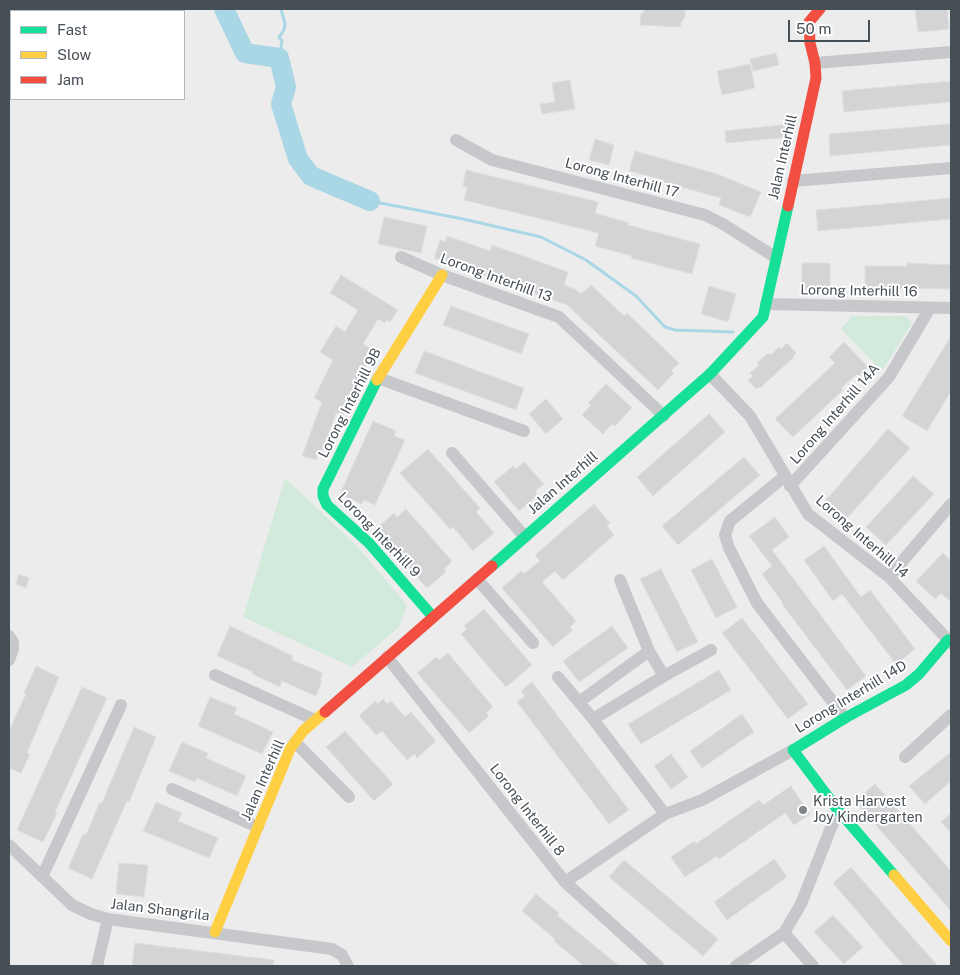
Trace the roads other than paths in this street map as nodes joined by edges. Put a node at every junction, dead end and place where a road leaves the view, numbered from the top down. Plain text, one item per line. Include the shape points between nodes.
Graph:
1 (820, 9) edge
2 (951, 52) edge
3 (815, 63) junction
4 (456, 140) dead end
5 (951, 168) edge
6 (793, 181) junction
7 (401, 257) dead end
8 (776, 257) junction
9 (442, 275) junction
10 (766, 304) junction
11 (930, 308) junction
12 (951, 308) edge
13 (710, 374) junction
14 (378, 378) junction
15 (664, 416) junction
16 (524, 431) dead end
17 (452, 453) dead end
18 (787, 481) junction
19 (323, 496) joint
20 (951, 504) edge
21 (525, 537) junction
22 (889, 577) junction
23 (477, 579) junction
24 (620, 580) dead end
25 (434, 617) junction
26 (9, 636) edge
27 (950, 641) edge
28 (533, 643) dead end
29 (711, 650) dead end
30 (650, 651) junction
31 (387, 657) junction
32 (9, 660) edge
33 (215, 674) dead end
34 (664, 676) junction
35 (558, 677) dead end
36 (579, 702) junction
37 (121, 705) dead end
38 (951, 715) edge
39 (845, 718) junction
40 (593, 719) junction
41 (315, 720) junction
42 (295, 742) junction
43 (793, 750) junction
44 (905, 756) dead end
45 (172, 789) dead end
46 (349, 797) dead end
47 (838, 810) junction
48 (665, 814) junction
49 (258, 827) junction
50 (9, 845) edge
51 (42, 877) junction
52 (565, 882) junction
53 (108, 919) junction
54 (215, 932) junction
55 (784, 933) junction
56 (951, 941) edge
57 (97, 966) edge
58 (348, 966) edge
59 (658, 966) edge
60 (736, 966) edge
61 (813, 966) edge

1 - 3 street, Jalan Interhill via 809,22
2 - 3 street
3 - 6 street, Jalan Interhill via 816,78
4 - 8 street, Lorong Interhill 17 via 492,160 705,216
5 - 6 street
6 - 8 street, Jalan Interhill
7 - 9 street, Lorong Interhill 13
8 - 10 street, Jalan Interhill
9 - 14 street, Lorong Interhill 9B
9 - 15 street, Lorong Interhill 13 via 559,317
10 - 11 street, Lorong Interhill 16
10 - 13 street, Jalan Interhill via 763,317
11 - 12 street, Lorong Interhill 16
11 - 18 street, Lorong Interhill 14A via 889,377
13 - 15 street, Jalan Interhill
13 - 18 street, Lorong Interhill 14 via 750,416
14 - 16 street
14 - 19 street, Lorong Interhill 9B via 323,489
15 - 21 street, Jalan Interhill
17 - 21 street
18 - 22 street, Lorong Interhill 14 via 808,514
18 - 39 street, Lorong Interhill 14A via 730,521 725,535 757,603
19 - 25 street, Lorong Interhill 9 via 327,505 369,543
20 - 22 street
21 - 23 street, Jalan Interhill
22 - 27 street, Lorong Interhill 14
23 - 25 street, Jalan Interhill
23 - 28 street
24 - 30 street
25 - 31 street, Jalan Interhill
26 - 32 street via 13,649
27 - 39 street, Lorong Interhill 14D via 906,685
29 - 34 street
30 - 34 street
30 - 36 street
31 - 41 street, Jalan Interhill
31 - 52 street, Lorong Interhill 8
33 - 41 street
34 - 40 street
35 - 36 street
36 - 40 street
37 - 51 street
38 - 44 street
39 - 43 street, Lorong Interhill 14D
40 - 48 street
41 - 42 street, Jalan Interhill
42 - 46 street
42 - 49 street, Jalan Interhill
43 - 47 street, Lorong Interhill 14D
43 - 48 street via 702,800
45 - 49 street
47 - 55 street via 801,904
47 - 56 street, Lorong Interhill 14D
48 - 52 street
49 - 54 street, Jalan Interhill
50 - 51 street, Jalan Shangrila
51 - 53 street, Jalan Shangrila via 72,905
52 - 59 street, Lorong Interhill 8
53 - 54 street, Jalan Shangrila
53 - 57 street
54 - 58 street, Jalan Shangrila via 332,949 342,954
55 - 60 street
55 - 61 street

